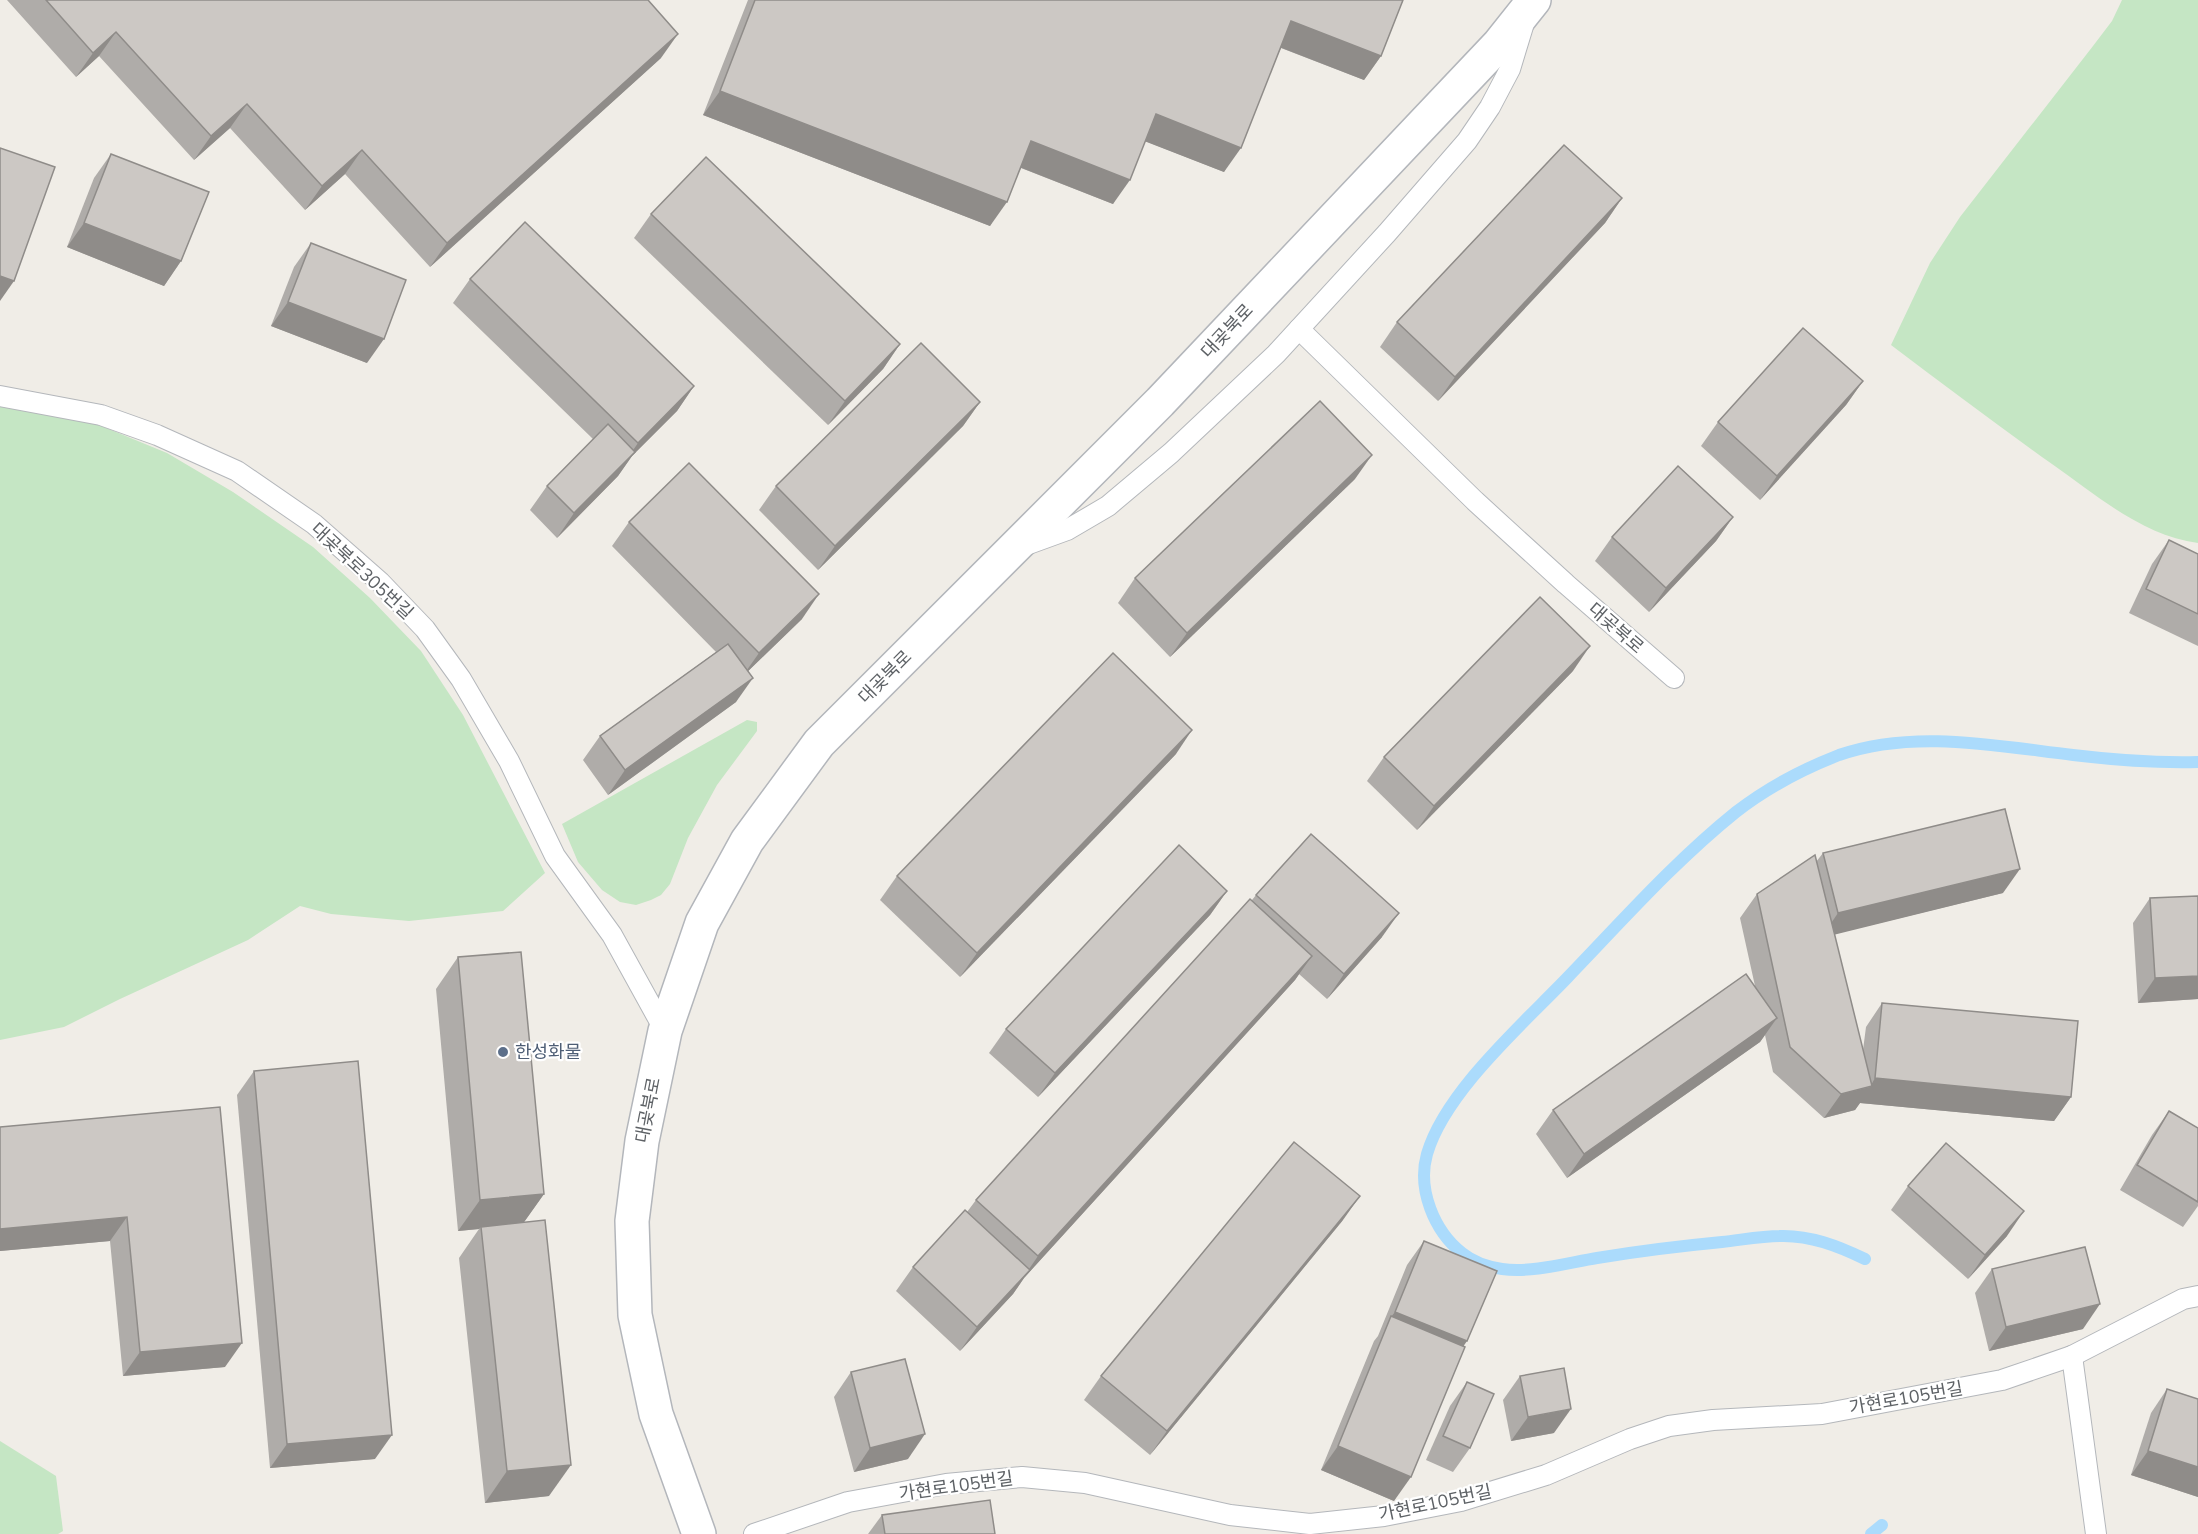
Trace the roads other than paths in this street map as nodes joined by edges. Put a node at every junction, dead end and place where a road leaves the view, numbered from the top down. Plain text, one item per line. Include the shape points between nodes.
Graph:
1 (1532, 3) edge
2 (1299, 329) junction
3 (0, 396) edge
4 (1012, 550) junction
5 (1674, 678) dead end
6 (665, 1031) junction
7 (2198, 1296) edge
8 (2072, 1356) junction
9 (699, 1534) edge
10 (754, 1534) edge
11 (2096, 1534) edge

1 - 2 lane via 1510,69 1467,141
1 - 4 street, 대곶북로 via 1499,44 1168,394
2 - 4 lane via 1171,453 1108,506 1067,530
2 - 5 lane, 대곶북로 via 1475,501
3 - 6 lane, 대곶북로305번길 via 101,415 237,471 314,524 380,582 425,629 461,679 509,761 555,856 612,935
4 - 6 street, 대곶북로 via 819,743 747,841 702,923
6 - 9 street, 대곶북로 via 642,1141 632,1221 635,1315 656,1414
7 - 8 lane, 가현로105번길 via 2183,1299
8 - 10 lane, 가현로105번길 via 2002,1380 1904,1400 1822,1413 1669,1426 1546,1475 1461,1501 1384,1516 1310,1524 1230,1515 1085,1483 1022,1477 946,1484 848,1502
8 - 11 lane

